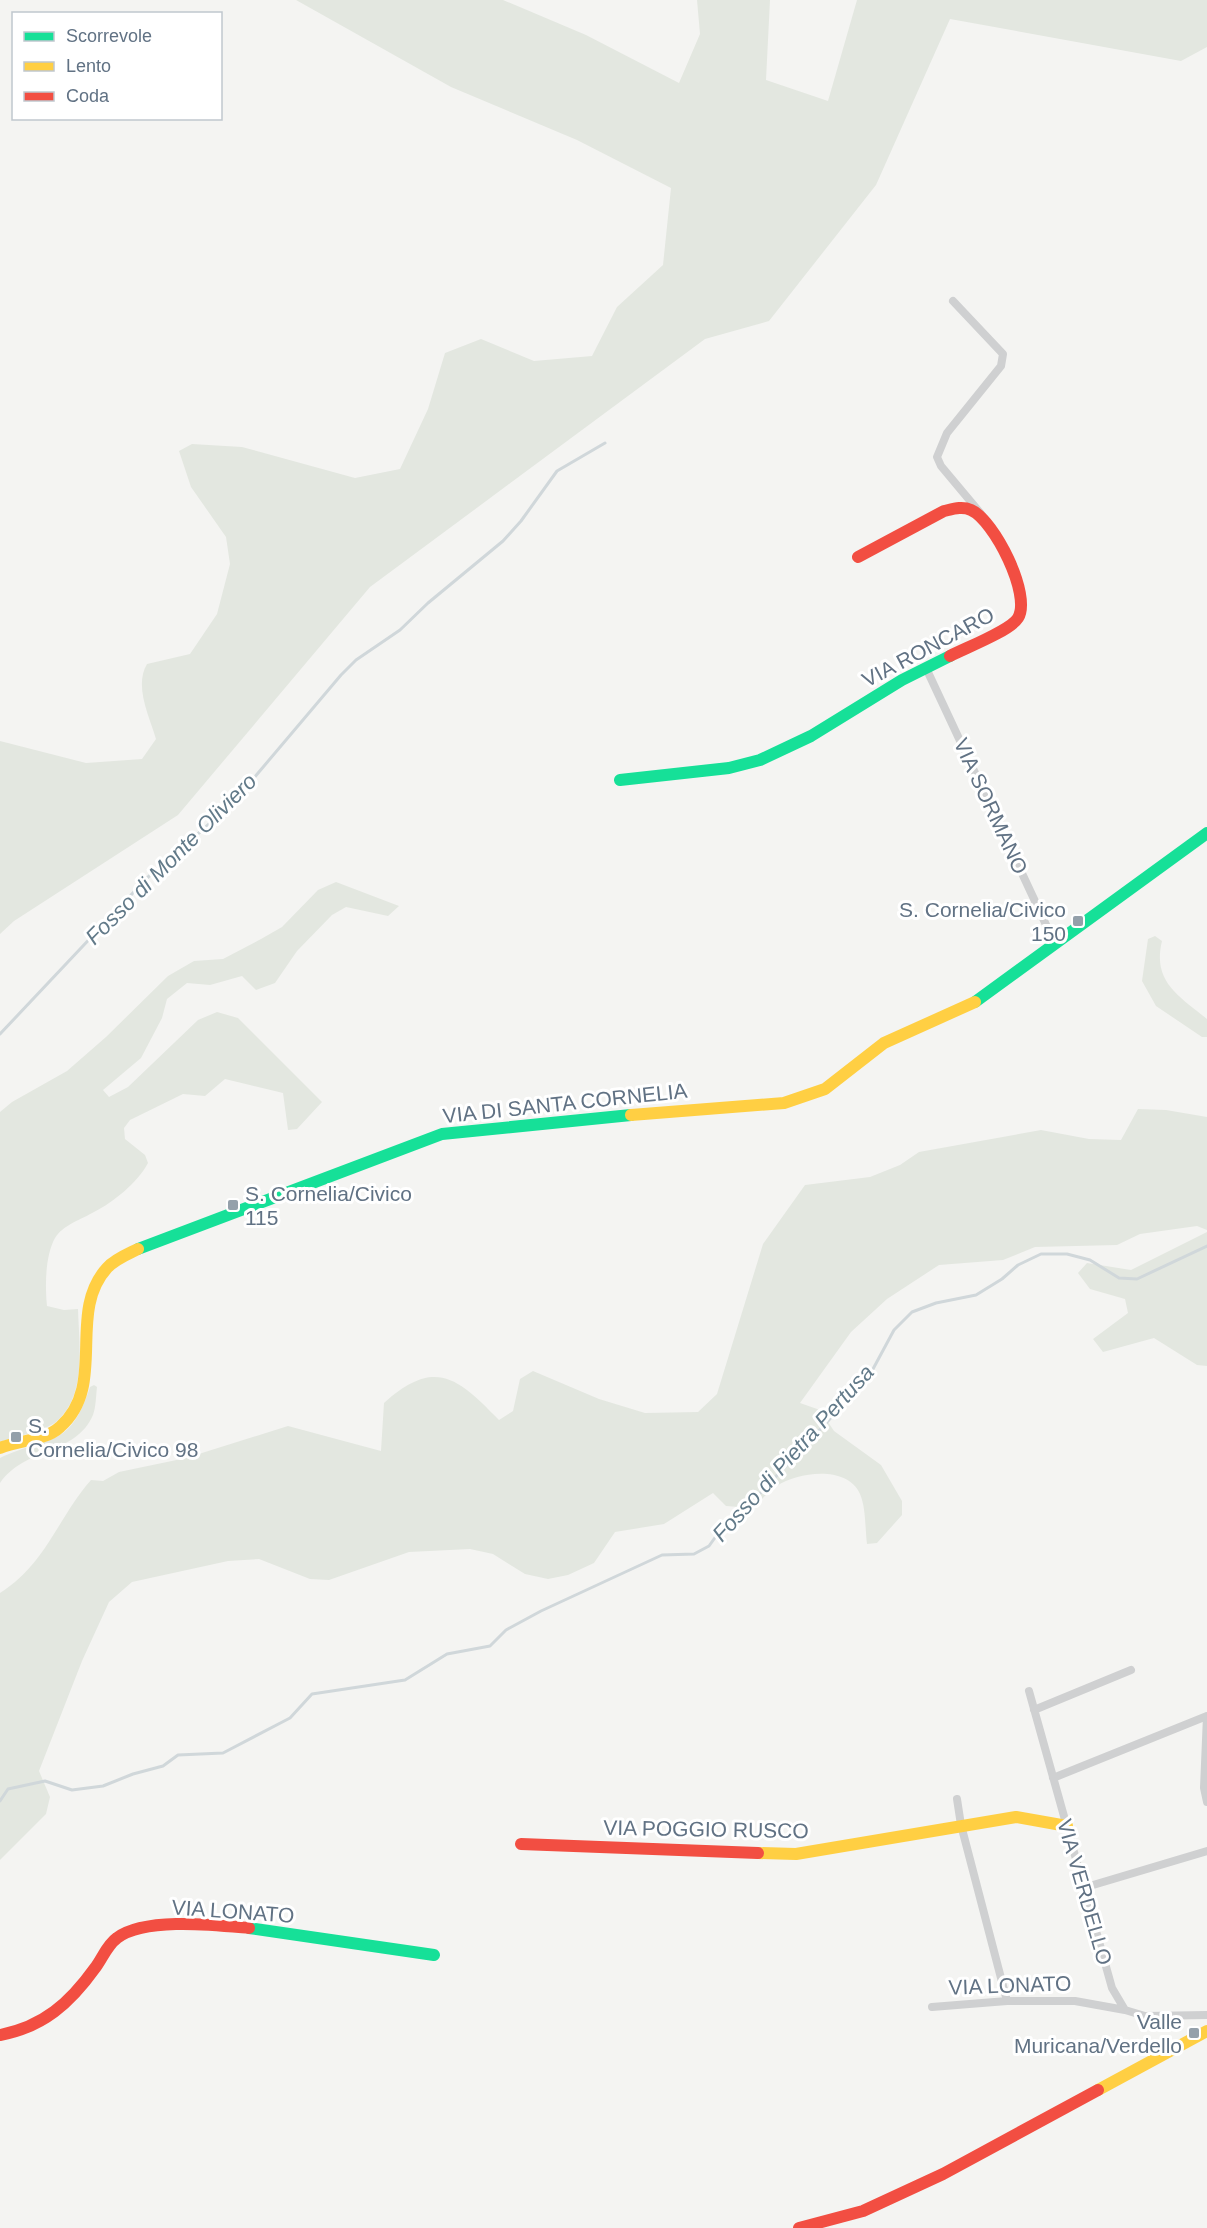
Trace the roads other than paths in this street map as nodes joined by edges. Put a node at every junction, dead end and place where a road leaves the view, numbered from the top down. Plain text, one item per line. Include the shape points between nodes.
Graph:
1 (953, 301) dead end
2 (986, 520) junction
3 (858, 557) dead end
4 (926, 668) junction
5 (620, 780) dead end
6 (1207, 833) edge
7 (1055, 944) junction
8 (0, 1448) edge
9 (1131, 1670) dead end
10 (1029, 1691) dead end
11 (1034, 1710) junction
12 (1207, 1716) edge
13 (1053, 1778) junction
14 (957, 1799) dead end
15 (1207, 1802) edge
16 (961, 1825) junction
17 (1066, 1826) junction
18 (521, 1844) dead end
19 (1207, 1851) edge
20 (1083, 1888) junction
21 (434, 1955) dead end
22 (1007, 2001) junction
23 (932, 2007) dead end
24 (1125, 2010) junction
25 (1207, 2015) edge
26 (1207, 2031) edge
27 (0, 2035) edge
28 (799, 2228) edge

1 - 2 street via 1004,354 1000,366 944,439 937,457
2 - 3 street via 970,508 954,507
2 - 4 street, VIA RONCARO via 1017,585 1019,615 1013,624
4 - 5 street, VIA RONCARO via 811,736 760,760 729,768
4 - 7 street, VIA SORMANO
6 - 7 street, VIA DI SANTA CORNELIA
7 - 8 street, VIA DI SANTA CORNELIA via 979,1000 884,1043 835,1083 805,1098 442,1134 141,1247 112,1263 96,1286 86,1325 83,1388 71,1416 49,1434
9 - 11 street
10 - 11 street, VIA VERDELLO
11 - 13 street, VIA VERDELLO
12 - 13 street
12 - 15 street
13 - 17 street, VIA VERDELLO
14 - 16 street
16 - 17 street, VIA POGGIO RUSCO via 1016,1817
16 - 18 street, VIA POGGIO RUSCO via 796,1854
16 - 22 street
17 - 20 street, VIA VERDELLO
19 - 20 street
20 - 24 street, VIA VERDELLO via 1112,1988
21 - 27 street, VIA LONATO via 234,1927 164,1924 117,1938 80,1990 51,2019
22 - 23 street, VIA LONATO
22 - 24 street, VIA LONATO via 1075,2001
24 - 25 street via 1145,2016
26 - 28 street via 943,2174 863,2211

